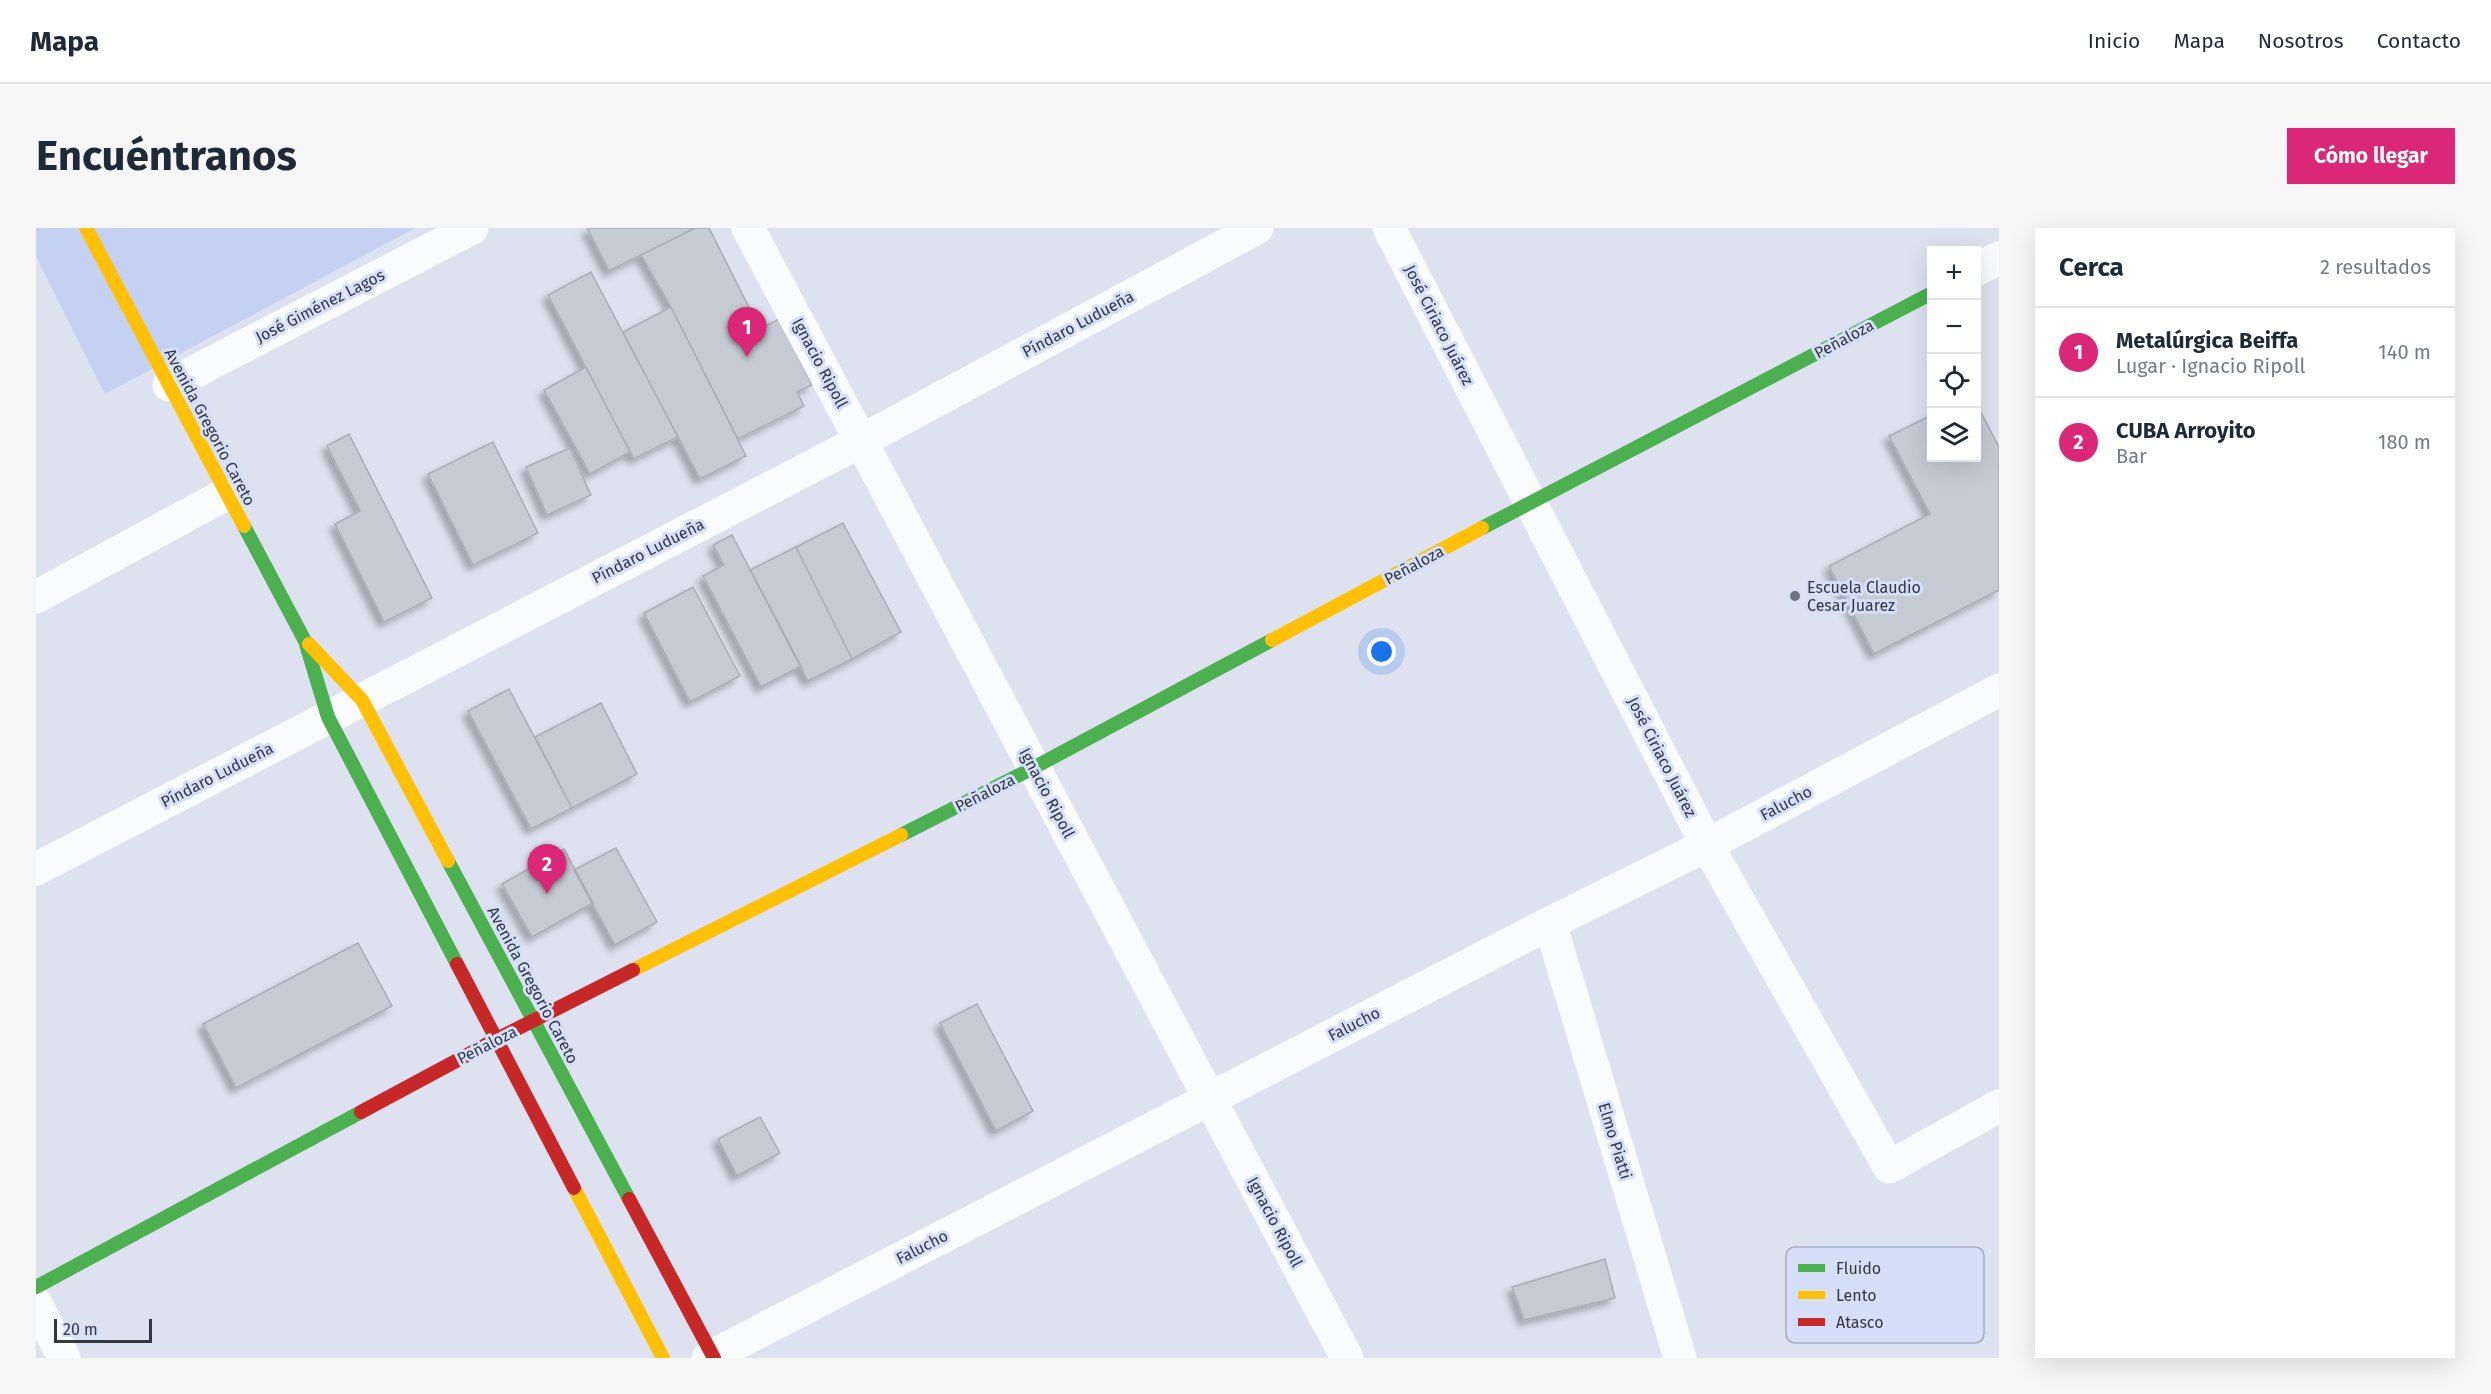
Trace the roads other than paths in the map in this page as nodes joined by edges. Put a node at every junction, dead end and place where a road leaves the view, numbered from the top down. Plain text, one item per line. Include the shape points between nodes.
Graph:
1 (86, 228) edge
2 (472, 228) edge
3 (748, 228) edge
4 (1257, 228) edge
5 (1389, 228) edge
6 (1999, 258) edge
7 (1981, 268) edge
8 (1927, 296) edge
9 (169, 385) junction
10 (861, 441) junction
11 (226, 494) junction
12 (1530, 502) junction
13 (36, 597) edge
14 (305, 640) junction
15 (1999, 690) edge
16 (362, 700) junction
17 (328, 717) junction
18 (1034, 768) junction
19 (1707, 845) junction
20 (36, 869) edge
21 (1550, 923) junction
22 (533, 1021) junction
23 (495, 1040) junction
24 (1210, 1099) junction
25 (1999, 1107) edge
26 (36, 1287) edge
27 (36, 1304) edge
28 (712, 1357) edge
29 (64, 1358) edge
30 (663, 1358) edge
31 (1347, 1358) edge
32 (1680, 1358) edge

1 - 9 street, Avenida Gregorio Careto
2 - 9 street, José Giménez Lagos
3 - 10 street, Ignacio Ripoll
4 - 10 street, Píndaro Ludueña
5 - 12 street, José Ciriaco Juárez
6 - 7 street
8 - 12 street, Peñaloza
9 - 11 street, Avenida Gregorio Careto
10 - 16 street, Píndaro Ludueña
10 - 18 street, Ignacio Ripoll
11 - 13 street
11 - 14 street, Avenida Gregorio Careto
12 - 18 street, Peñaloza
12 - 19 street, José Ciriaco Juárez
14 - 16 street, Avenida Gregorio Careto
14 - 17 street, Avenida Gregorio Careto
15 - 19 street, Falucho
16 - 17 street, Píndaro Ludueña
16 - 22 street, Avenida Gregorio Careto
17 - 20 street, Píndaro Ludueña
17 - 23 street, Avenida Gregorio Careto
18 - 22 street, Peñaloza
18 - 24 street, Ignacio Ripoll
19 - 21 street, Falucho
19 - 25 street, José Ciriaco Juárez via 1888,1167
21 - 24 street, Falucho
21 - 32 street, Elmo Piatti
22 - 23 street, Peñaloza
22 - 28 street, Avenida Gregorio Careto
23 - 26 street, Peñaloza
23 - 30 street, Avenida Gregorio Careto
24 - 28 street, Falucho
24 - 31 street, Ignacio Ripoll
27 - 29 street

